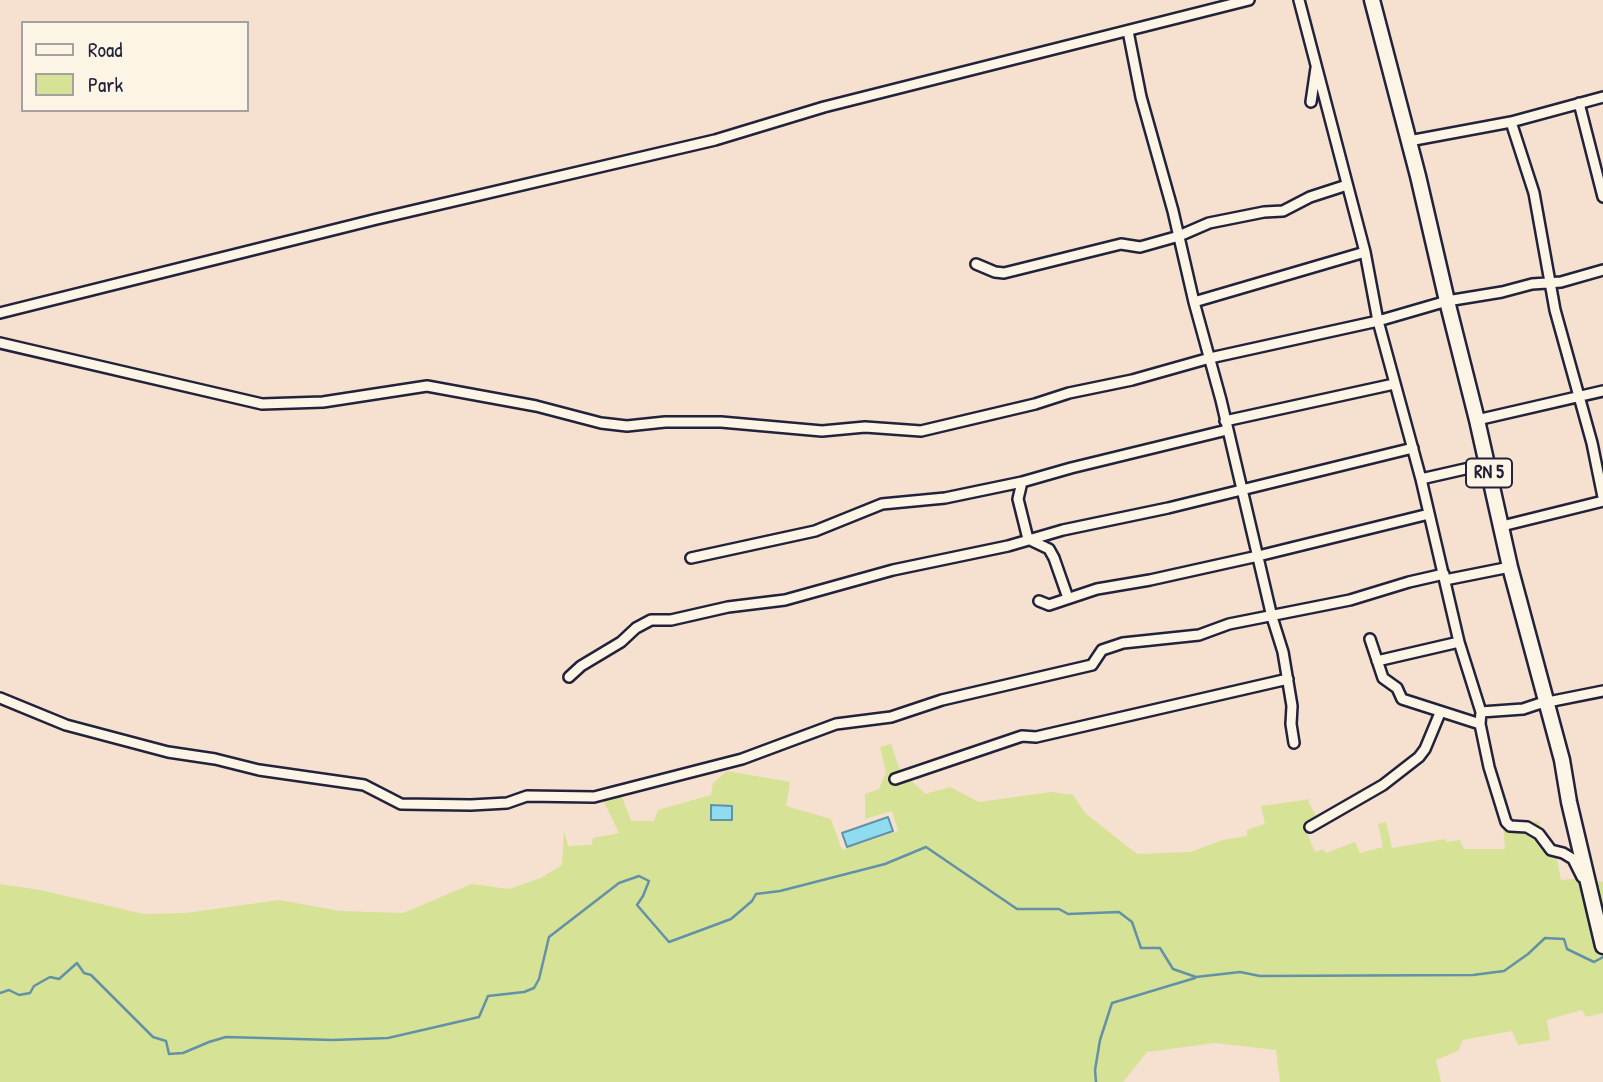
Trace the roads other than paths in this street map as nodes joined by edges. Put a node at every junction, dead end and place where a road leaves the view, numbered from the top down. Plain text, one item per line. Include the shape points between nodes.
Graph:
1 (1249, 0) edge
2 (1299, 0) edge
3 (1372, 0) edge
4 (1128, 31) junction
5 (1316, 62) junction
6 (1603, 97) edge
7 (1311, 102) dead end
8 (1579, 103) junction
9 (1511, 122) junction
10 (1409, 141) junction
11 (1347, 185) junction
12 (1603, 197) edge
13 (1179, 236) junction
14 (1365, 253) junction
15 (976, 264) dead end
16 (1603, 270) edge
17 (1550, 283) junction
18 (1194, 302) junction
19 (1447, 302) junction
20 (0, 313) edge
21 (1378, 321) junction
22 (0, 343) edge
23 (1210, 358) junction
24 (1394, 384) junction
25 (1603, 391) edge
26 (1577, 397) junction
27 (1477, 420) junction
28 (1226, 426) junction
29 (1413, 448) junction
30 (1487, 464) junction
31 (1421, 479) junction
32 (1022, 482) junction
33 (1240, 489) junction
34 (1603, 499) edge
35 (1429, 514) junction
36 (1502, 526) junction
37 (1028, 539) junction
38 (1258, 556) junction
39 (691, 558) dead end
40 (1510, 567) junction
41 (1445, 577) junction
42 (1068, 598) junction
43 (1039, 601) dead end
44 (1272, 617) junction
45 (1370, 639) dead end
46 (1459, 642) junction
47 (1377, 661) junction
48 (569, 677) dead end
49 (1288, 679) junction
50 (1603, 691) edge
51 (0, 698) edge
52 (1545, 703) junction
53 (1481, 712) junction
54 (1440, 713) junction
55 (1480, 724) junction
56 (1294, 743) dead end
57 (895, 779) dead end
58 (1311, 827) dead end
59 (1590, 894) junction
60 (1603, 946) edge

1 - 4 street
2 - 5 street
3 - 10 main road, RN 5
4 - 13 street
4 - 20 street via 824,107 715,140
5 - 7 street
5 - 11 street
6 - 8 street
8 - 9 street
8 - 12 street
9 - 10 street
9 - 17 street via 1534,193
10 - 19 main road, RN 5
11 - 13 street via 1283,211 1209,223
11 - 14 street
13 - 15 street via 1140,247 1121,244 1004,273
13 - 18 street
14 - 18 street
14 - 21 street
16 - 17 street
17 - 19 street
17 - 26 street
18 - 23 street
19 - 21 street
19 - 27 main road, RN 5
21 - 23 street
21 - 24 street
22 - 23 street via 262,404 323,402 427,386 536,406 601,424 726,422 822,430 865,426 921,431
23 - 28 street
24 - 28 street
24 - 29 street
25 - 26 street
26 - 27 street
26 - 34 street
27 - 30 main road, RN 5
28 - 32 street
28 - 33 street
29 - 31 street
29 - 33 street
30 - 31 street
30 - 36 main road, RN 5
31 - 35 street
32 - 37 street via 1018,499
32 - 39 street via 945,498 881,504 813,532
33 - 37 street
33 - 38 street
34 - 36 street
35 - 38 street
35 - 41 street
36 - 40 main road, RN 5
37 - 42 street via 1054,558
37 - 48 street via 790,599 651,620
38 - 42 street
38 - 44 street
40 - 41 street
40 - 52 main road, RN 5
41 - 44 street
41 - 46 street
42 - 43 street via 1046,605
44 - 49 street
44 - 51 street via 1199,635 1123,643 1102,650 1092,665 888,717 836,724 742,759 598,796 527,796 503,803 401,804 364,785 168,752 66,725
45 - 47 street
46 - 47 street
46 - 53 street
47 - 54 street via 1402,699
49 - 56 street
49 - 57 street via 1037,737 1022,736
50 - 52 street
52 - 53 street
52 - 59 main road, RN 5
53 - 55 street
54 - 55 street
54 - 58 street via 1419,757 1383,785
55 - 59 street via 1507,823 1539,834 1551,850 1573,859
59 - 60 main road, RN 5

